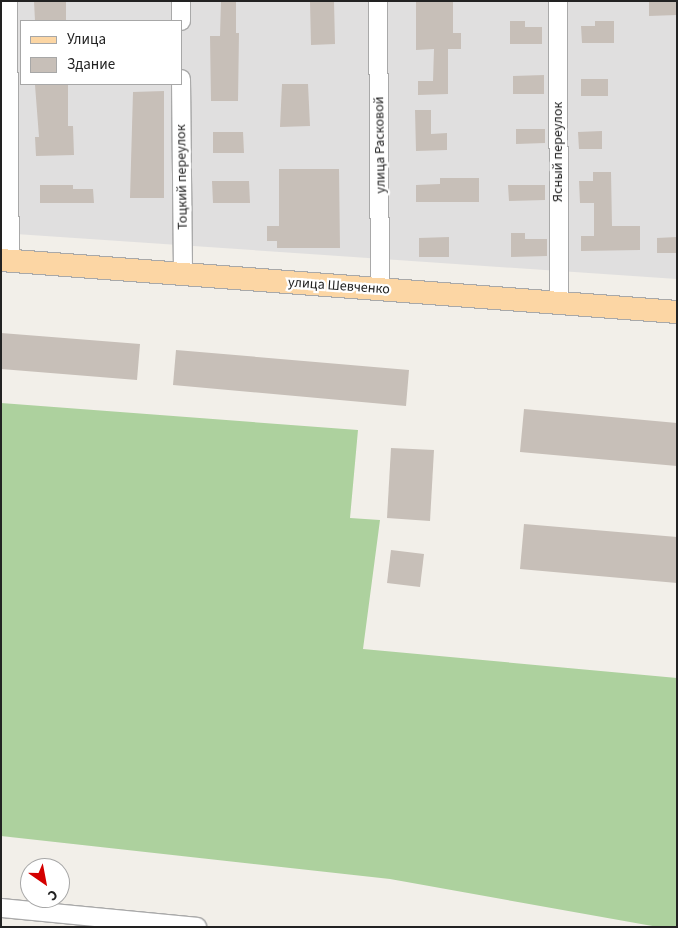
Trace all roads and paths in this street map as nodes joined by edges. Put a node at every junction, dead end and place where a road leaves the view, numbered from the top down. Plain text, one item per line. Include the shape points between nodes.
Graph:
1 (8, 1) edge
2 (181, 1) edge
3 (378, 1) edge
4 (558, 1) edge
5 (181, 20) edge
6 (181, 85) edge
7 (5, 261) edge
8 (183, 274) junction
9 (380, 289) junction
10 (559, 303) junction
11 (677, 312) edge
12 (1, 908) edge
13 (197, 927) edge

1 - 7 street
2 - 5 street
3 - 9 street, улица Расковой
4 - 10 street, Ясный переулок
6 - 8 street, Тоцкий переулок
7 - 8 main road, улица Шевченко
8 - 9 main road, улица Шевченко
9 - 10 main road, улица Шевченко
10 - 11 main road, улица Шевченко
12 - 13 street

